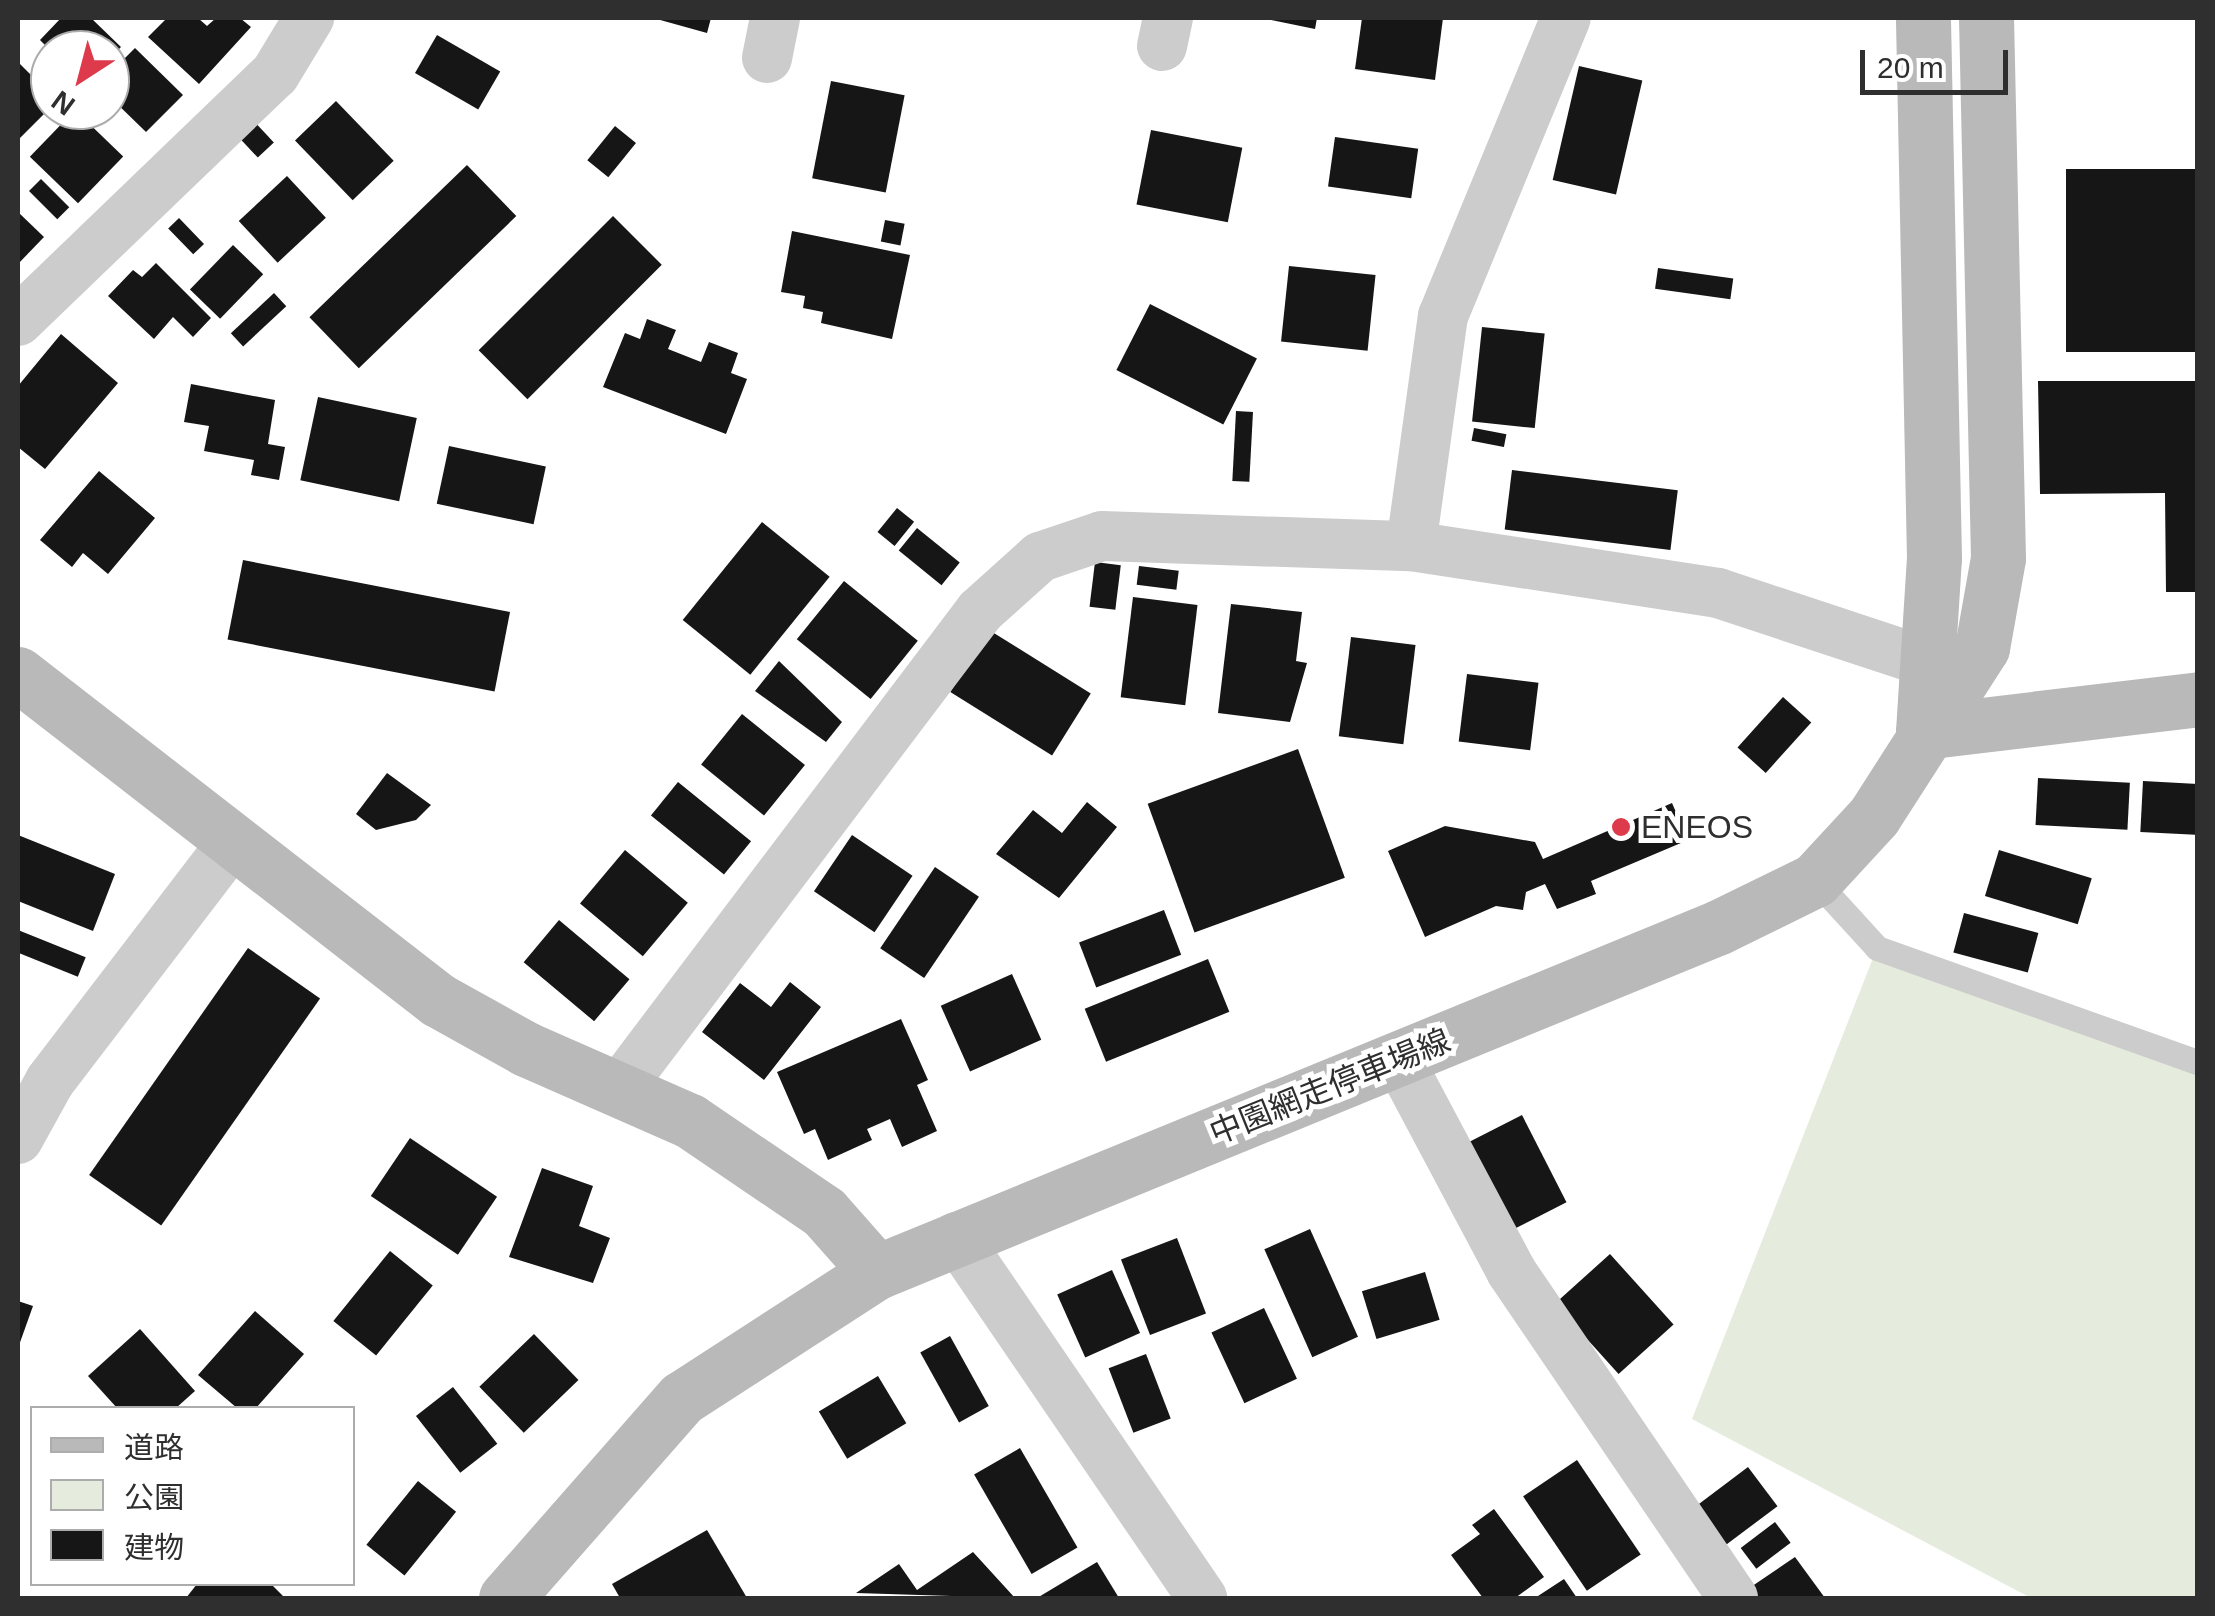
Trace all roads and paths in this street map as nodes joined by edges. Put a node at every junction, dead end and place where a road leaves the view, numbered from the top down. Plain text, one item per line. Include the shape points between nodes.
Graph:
1 (309, 18) edge
2 (1566, 18) edge
3 (1923, 18) edge
4 (1986, 18) edge
5 (18, 322) edge
6 (1411, 546) junction
7 (1924, 660) junction
8 (18, 674) edge
9 (2198, 698) edge
10 (1923, 732) junction
11 (233, 842) junction
12 (1815, 880) junction
13 (1398, 1060) junction
14 (2198, 1062) edge
15 (618, 1090) junction
16 (18, 1139) edge
17 (956, 1237) junction
18 (877, 1272) junction
19 (506, 1598) edge
20 (1202, 1598) edge
21 (1733, 1598) edge

1 - 5 street via 274,74
2 - 6 street via 1443,316
3 - 7 street via 1934,558
4 - 10 street, 中園網走停車場線 via 1998,558 1982,648
6 - 7 street via 1718,593
6 - 15 street via 1102,536 1040,557 980,611
7 - 10 street
8 - 11 street
9 - 10 street
10 - 12 street, 中園網走停車場線 via 1874,816
11 - 15 street via 438,1000
11 - 16 street via 50,1081
12 - 13 street, 中園網走停車場線
12 - 14 lane via 1877,948
13 - 17 street, 中園網走停車場線
13 - 21 street via 1511,1271
15 - 18 street via 690,1121 806,1198
17 - 18 street, 中園網走停車場線
17 - 20 street
18 - 19 street, 中園網走停車場線 via 682,1398

